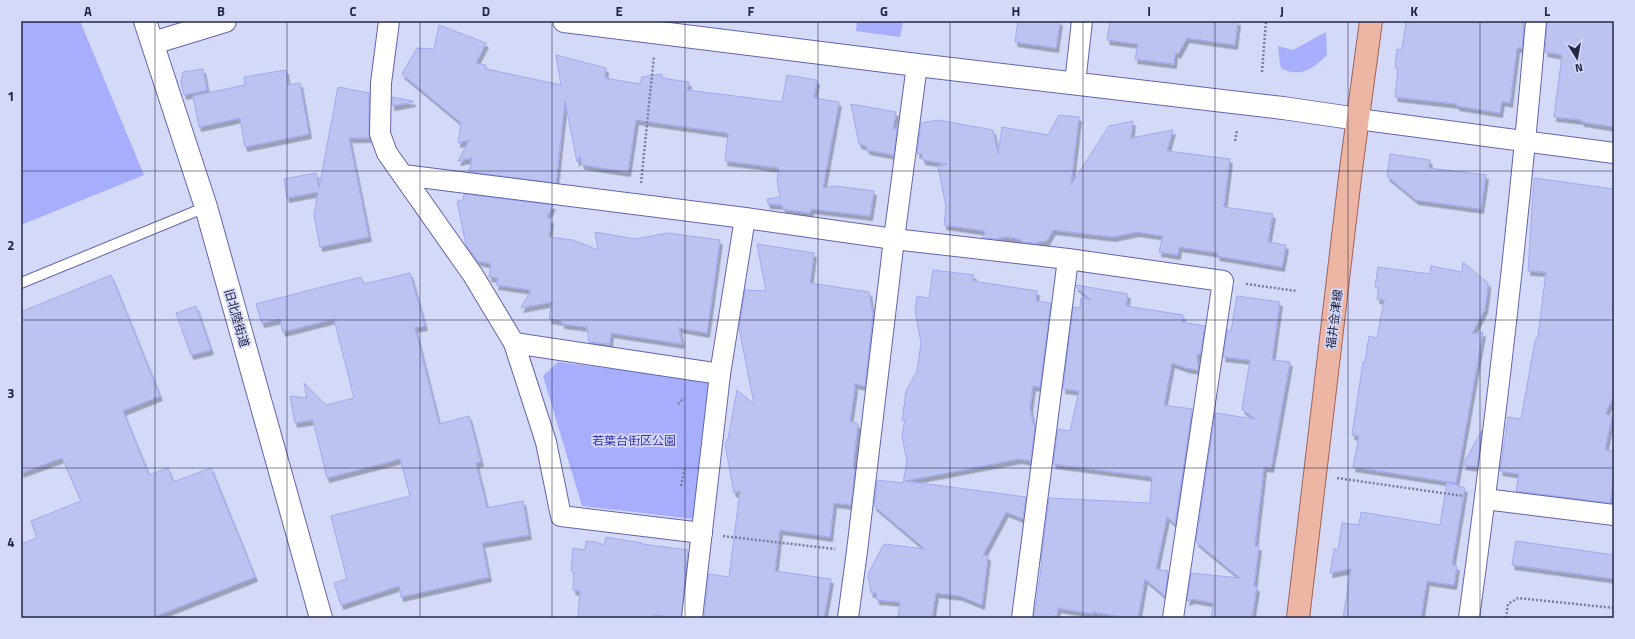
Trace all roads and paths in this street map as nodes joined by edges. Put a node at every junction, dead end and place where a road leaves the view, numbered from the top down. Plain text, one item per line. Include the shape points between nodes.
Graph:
1 (145, 21) edge
2 (225, 21) edge
3 (389, 21) edge
4 (564, 21) edge
5 (1082, 21) edge
6 (1266, 21) edge
7 (1371, 21) edge
8 (1536, 21) edge
9 (152, 43) junction
10 (654, 56) dead end
11 (917, 65) junction
12 (1262, 72) dead end
13 (1075, 83) junction
14 (1358, 119) junction
15 (1237, 131) dead end
16 (1235, 141) dead end
17 (1526, 142) junction
18 (1614, 152) edge
19 (403, 176) junction
20 (638, 206) junction
21 (206, 207) junction
22 (745, 218) junction
23 (894, 239) junction
24 (1068, 259) junction
25 (1223, 281) junction
26 (21, 283) edge
27 (1297, 291) dead end
28 (514, 343) junction
29 (720, 374) junction
30 (684, 398) dead end
31 (678, 404) dead end
32 (1315, 474) junction
33 (1485, 499) junction
34 (1614, 515) edge
35 (702, 534) junction
36 (857, 551) junction
37 (1614, 608) edge
38 (321, 618) edge
39 (692, 618) edge
40 (848, 618) edge
41 (1022, 618) edge
42 (1173, 618) edge
43 (1298, 618) edge
44 (1469, 618) edge
45 (1506, 618) edge

1 - 9 street, 旧北陸街道
2 - 9 street
3 - 19 street via 381,83 380,134 387,154
4 - 11 street
5 - 13 street
6 - 12 path
7 - 14 main road, 福井金津線
8 - 17 street
9 - 21 street, 旧北陸街道
10 - 20 path
11 - 13 street
11 - 23 street
13 - 14 street
14 - 17 street
14 - 32 main road, 福井金津線
15 - 16 path
17 - 18 street
17 - 33 street
19 - 20 street
19 - 28 street via 473,275
20 - 22 street
21 - 26 lane
21 - 38 street, 旧北陸街道
22 - 23 street
22 - 29 street
23 - 24 street
23 - 36 street
24 - 25 street
24 - 41 street
25 - 27 path
25 - 42 street
28 - 29 street
28 - 35 street via 546,442 561,516
29 - 35 street
30 - 31 path
32 - 33 path
32 - 43 main road, 福井金津線
33 - 34 street
33 - 44 street
35 - 36 path
35 - 39 street
36 - 40 street
37 - 45 path via 1518,598 1508,604

